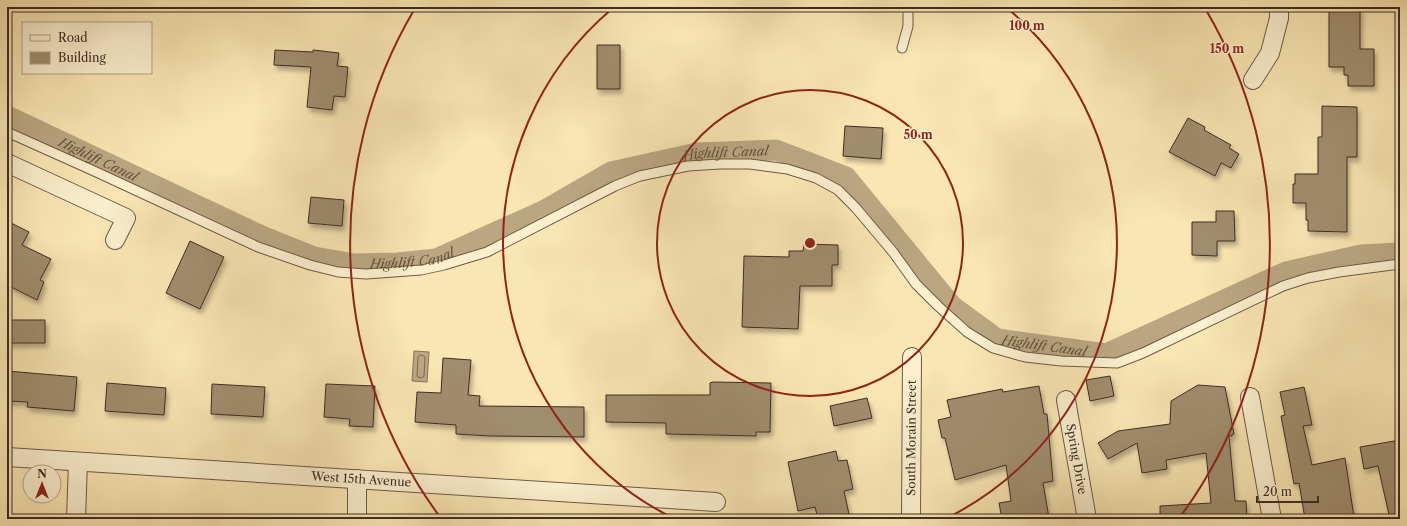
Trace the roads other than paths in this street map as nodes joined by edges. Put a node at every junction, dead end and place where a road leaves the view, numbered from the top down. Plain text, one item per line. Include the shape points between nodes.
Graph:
1 (908, 7) edge
2 (1279, 7) edge
3 (902, 48) dead end
4 (1253, 80) dead end
5 (7, 132) edge
6 (7, 162) edge
7 (115, 240) dead end
8 (1400, 264) edge
9 (912, 358) dead end
10 (1250, 397) dead end
11 (1066, 400) dead end
12 (7, 457) edge
13 (78, 462) junction
14 (358, 479) junction
15 (716, 502) dead end
16 (76, 519) edge
17 (357, 519) edge
18 (912, 519) edge
19 (1087, 519) edge
20 (1272, 519) edge

1 - 3 lane via 908,26
2 - 4 street via 1279,18 1270,53
5 - 8 lane via 258,247 310,265 338,272 366,274 421,270 487,252 615,186 640,176 688,166 720,164 750,164 787,169 816,178 838,190 864,218 916,284 967,332 1000,350 1025,357 1062,361 1117,363 1283,286 1308,278
6 - 7 street via 126,218
9 - 18 street, South Morain Street
10 - 20 street
11 - 19 street, Spring Drive
12 - 13 street, West 15th Avenue
13 - 14 street, West 15th Avenue
13 - 16 street
14 - 15 street, West 15th Avenue
14 - 17 street

